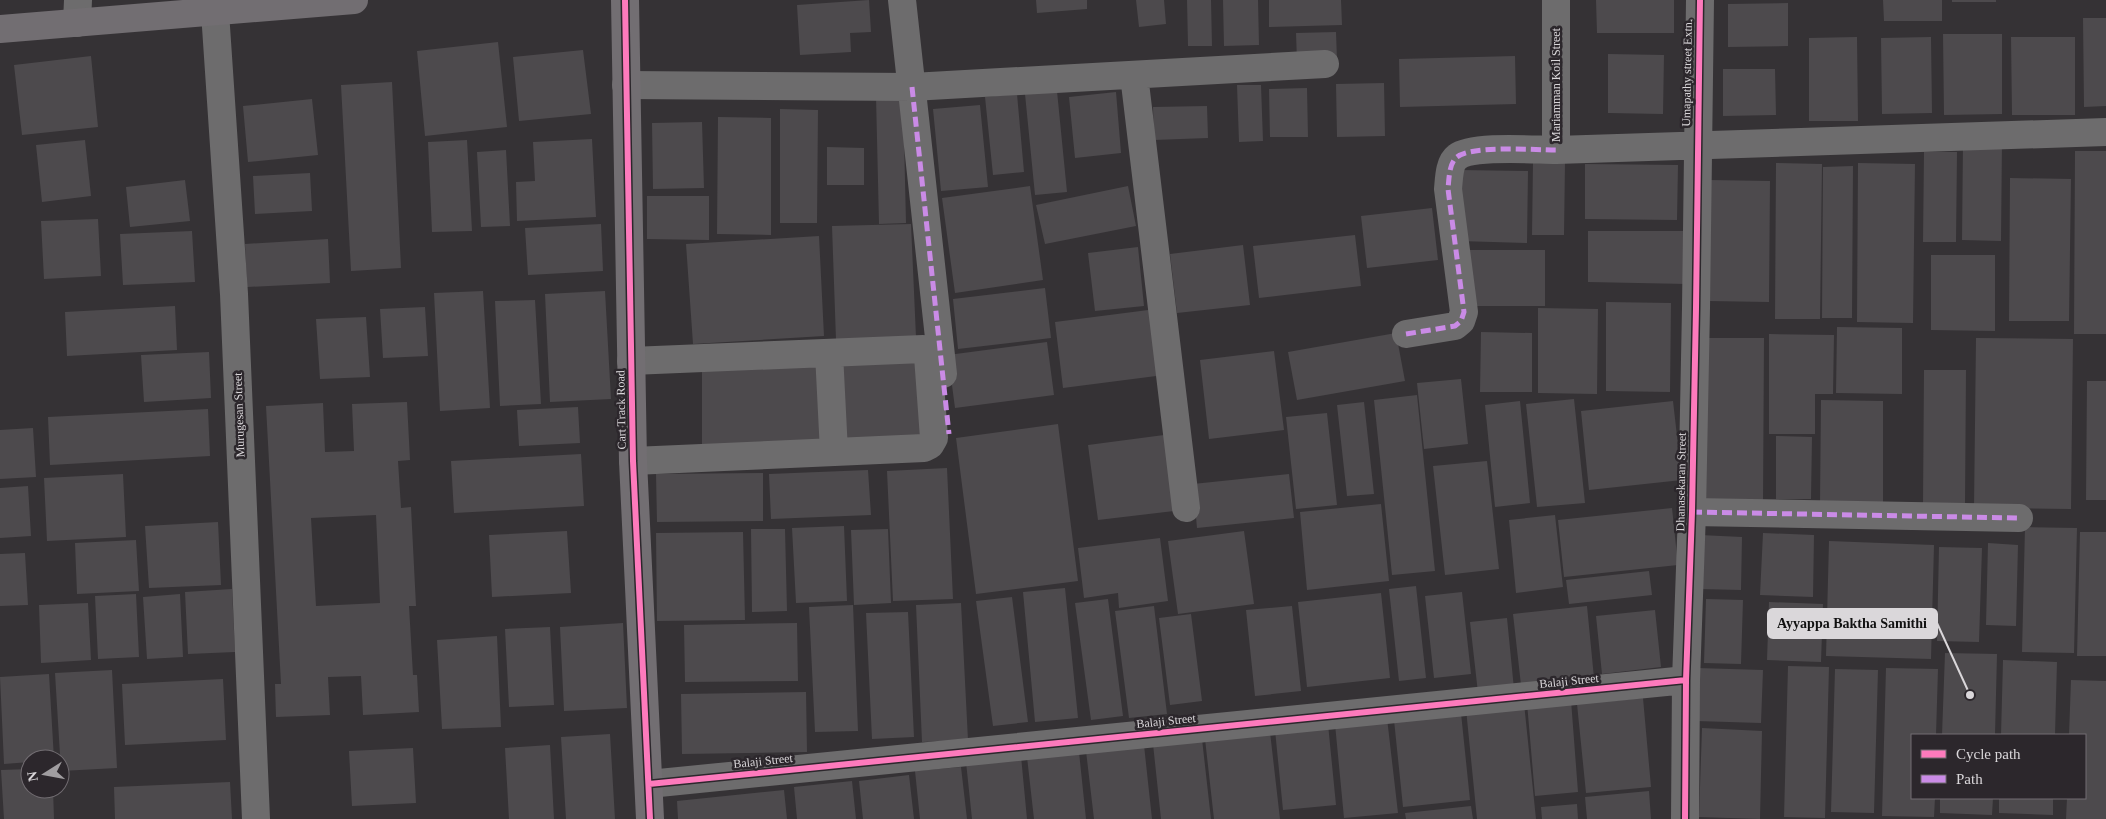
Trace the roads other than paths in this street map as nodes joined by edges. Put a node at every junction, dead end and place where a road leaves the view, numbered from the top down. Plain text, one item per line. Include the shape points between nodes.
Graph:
1 (354, 0) edge
2 (625, 0) edge
3 (902, 0) edge
4 (1556, 0) edge
5 (1700, 0) edge
6 (77, 12) edge
7 (215, 12) junction
8 (0, 29) edge
9 (1325, 64) dead end
10 (1134, 75) junction
11 (626, 85) junction
12 (912, 88) junction
13 (2106, 132) edge
14 (1698, 146) junction
15 (1556, 150) junction
16 (1406, 334) dead end
17 (829, 353) junction
18 (631, 361) junction
19 (950, 434) dead end
20 (834, 452) junction
21 (633, 461) junction
22 (1186, 508) dead end
23 (1692, 512) junction
24 (2019, 518) dead end
25 (1686, 680) junction
26 (649, 784) junction
27 (256, 819) edge
28 (650, 819) edge
29 (1685, 819) edge

1 - 7 street
2 - 11 street, Cart Track Road
3 - 12 street
4 - 15 street, Mariamman Koil Street
5 - 14 street, Umapathy street Extn.
6 - 7 street
6 - 8 street
7 - 27 street, Murugesan Street via 234,294
9 - 10 street
10 - 12 street
10 - 22 street
11 - 12 street
11 - 18 street, Cart Track Road
12 - 19 street
13 - 14 street, Mariamman Koil Street
14 - 15 street, Mariamman Koil Street
14 - 23 street, Dhanasekaran Street
15 - 16 street via 1469,150 1456,158 1449,173 1448,189 1464,312 1455,326
17 - 18 street
17 - 20 street
17 - 20 street via 923,349 927,352 934,438 924,448
18 - 21 street, Cart Track Road
20 - 21 street
21 - 26 street, Cart Track Road
23 - 24 street
23 - 25 street, Dhanasekaran Street
25 - 26 street, Balaji Street
25 - 29 street, Dhanasekaran Street
26 - 28 street, Cart Track Road

